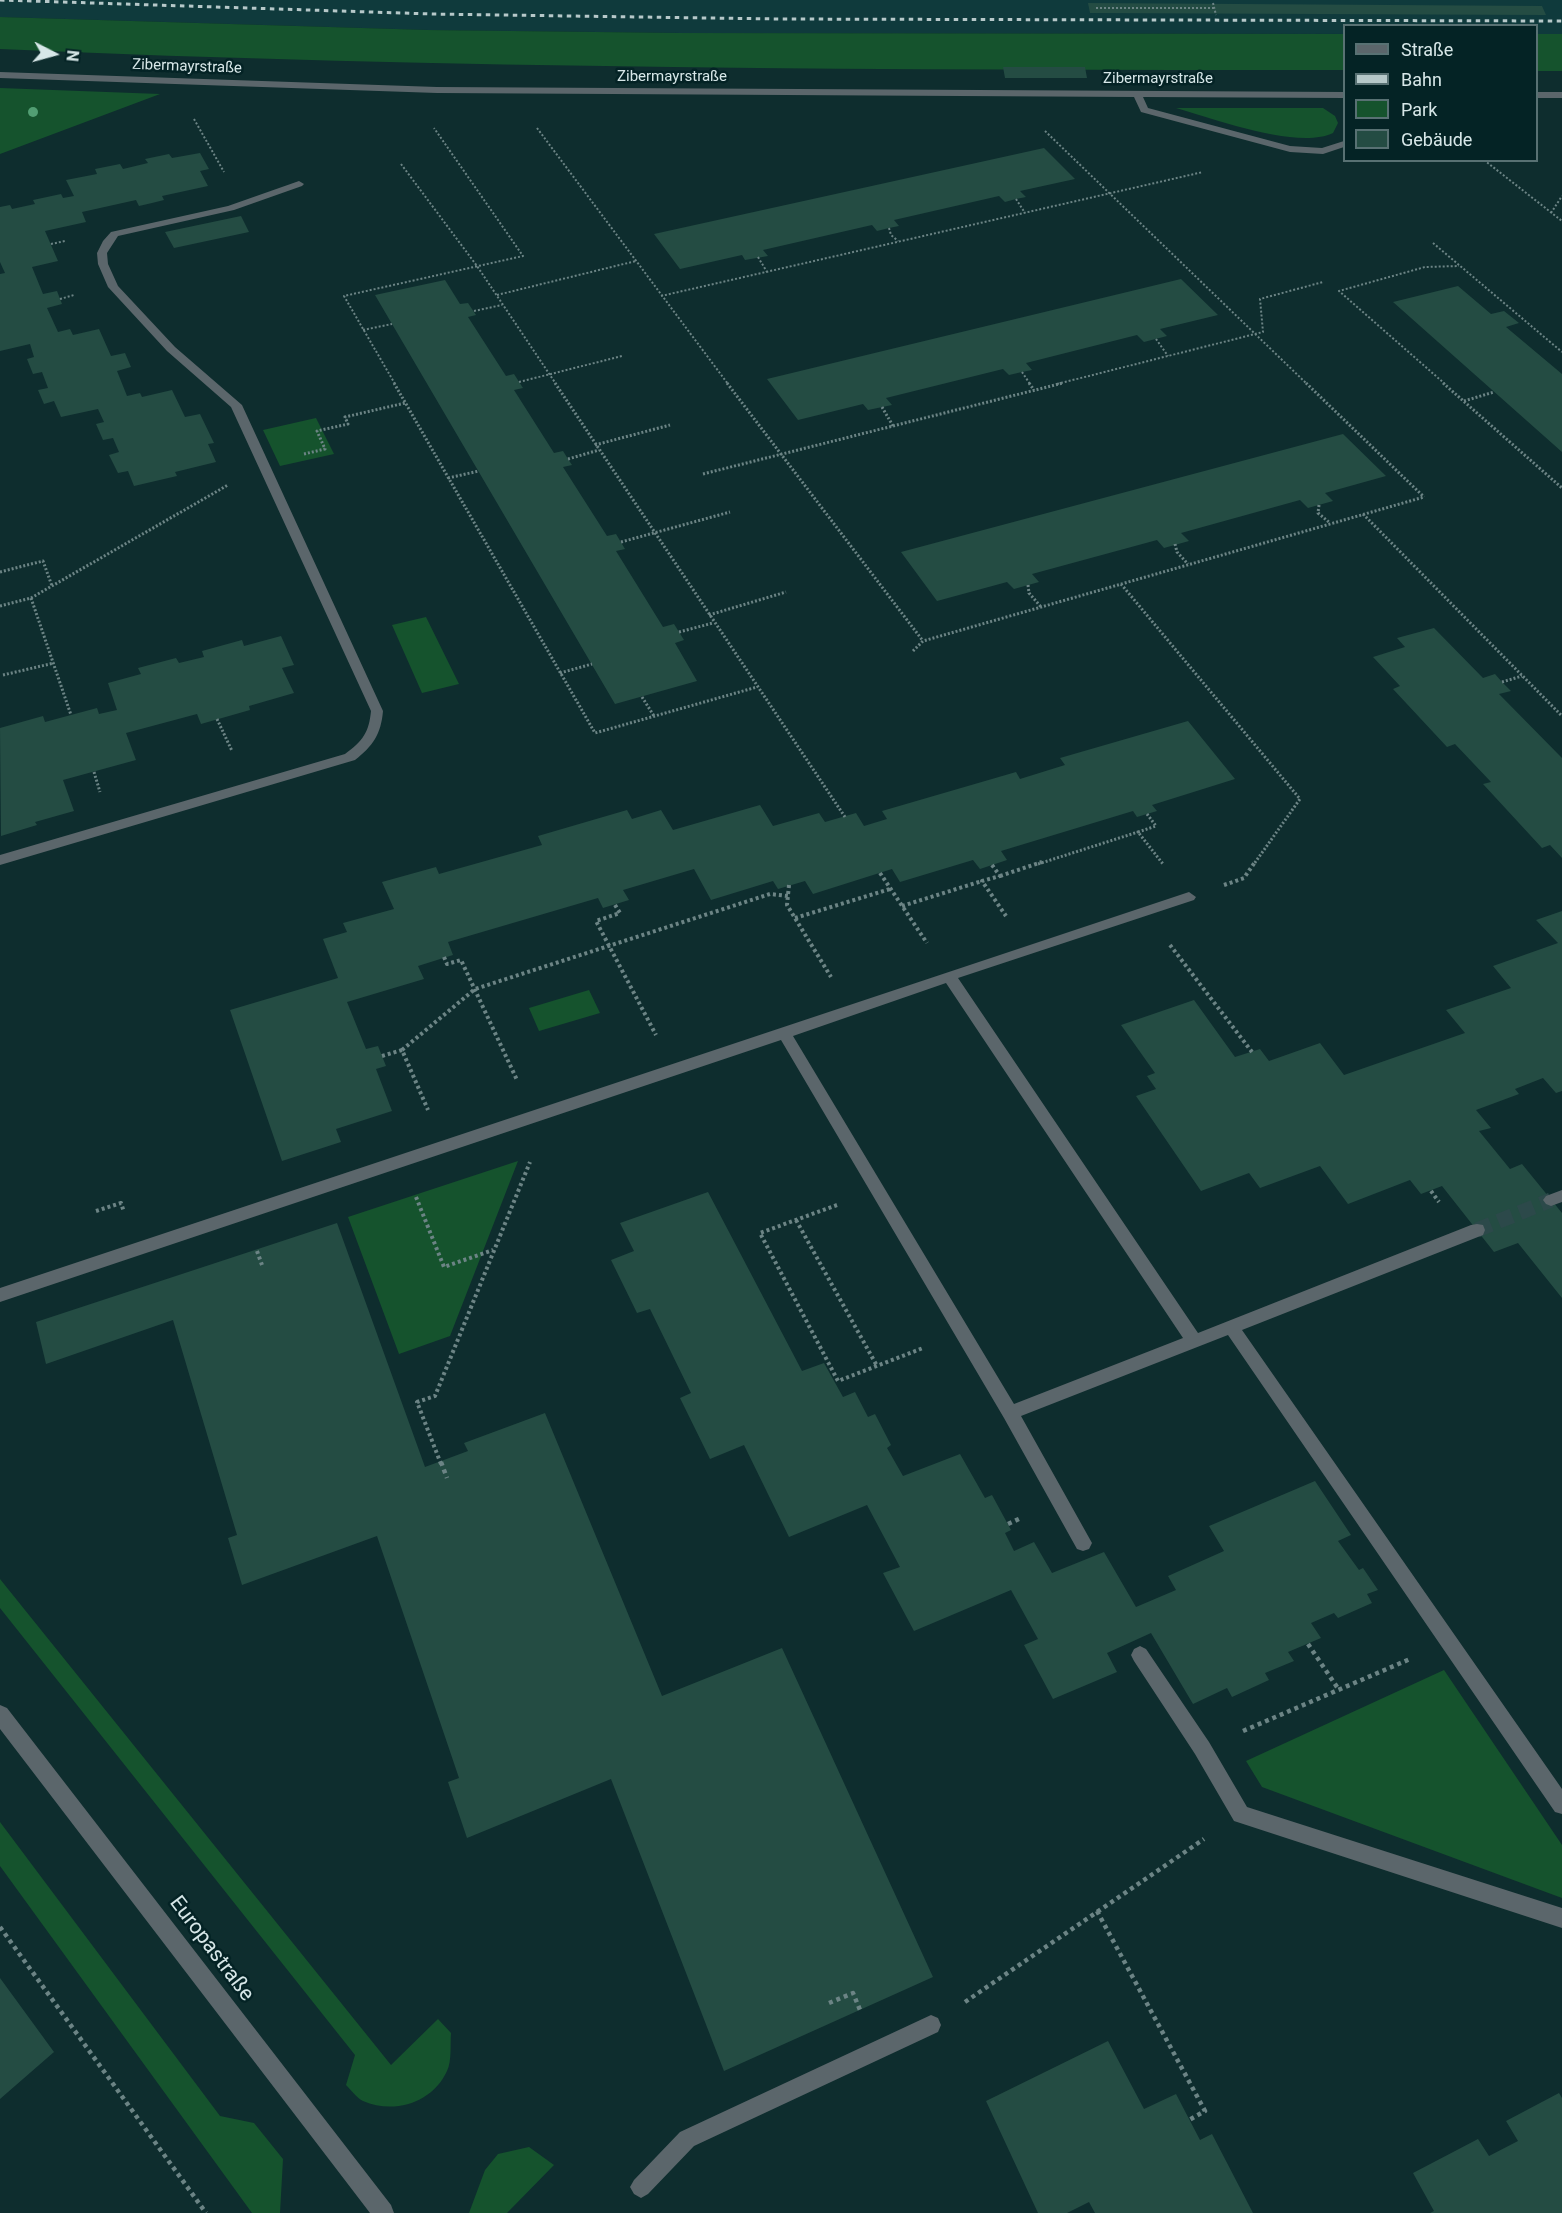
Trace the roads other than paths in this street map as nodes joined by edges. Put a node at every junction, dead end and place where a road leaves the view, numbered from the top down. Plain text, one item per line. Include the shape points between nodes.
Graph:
1 (0, 75) edge
2 (1137, 93) junction
3 (1343, 95) edge
4 (1538, 95) edge
5 (1562, 95) edge
6 (1343, 144) edge
7 (299, 184) dead end
8 (0, 860) edge
9 (1189, 897) road end
10 (949, 976) junction
11 (784, 1033) junction
12 (1477, 1230) tunnel mouth
13 (0, 1295) edge
14 (1231, 1327) junction
15 (1194, 1341) junction
16 (1010, 1413) junction
17 (1083, 1543) dead end
18 (1140, 1655) dead end
19 (0, 1714) edge
20 (1562, 1805) edge
21 (1562, 1918) edge
22 (931, 2025) road end
23 (641, 2187) dead end
24 (383, 2213) edge

1 - 2 street, Zibermayrstraße via 437,90
2 - 3 street, Zibermayrstraße
2 - 6 street via 1144,110 1290,149 1323,151
4 - 5 street
7 - 8 street via 242,204 116,234 102,253 103,264 113,287 164,341 236,405 377,711 376,731 369,744 350,757
9 - 10 street
10 - 11 street
10 - 15 street
11 - 13 street
11 - 16 street
12 - 14 street
14 - 15 street
14 - 20 street
15 - 16 street
16 - 17 street
18 - 21 street via 1203,1748 1241,1814
19 - 24 street, Europastraße
22 - 23 street via 687,2139

